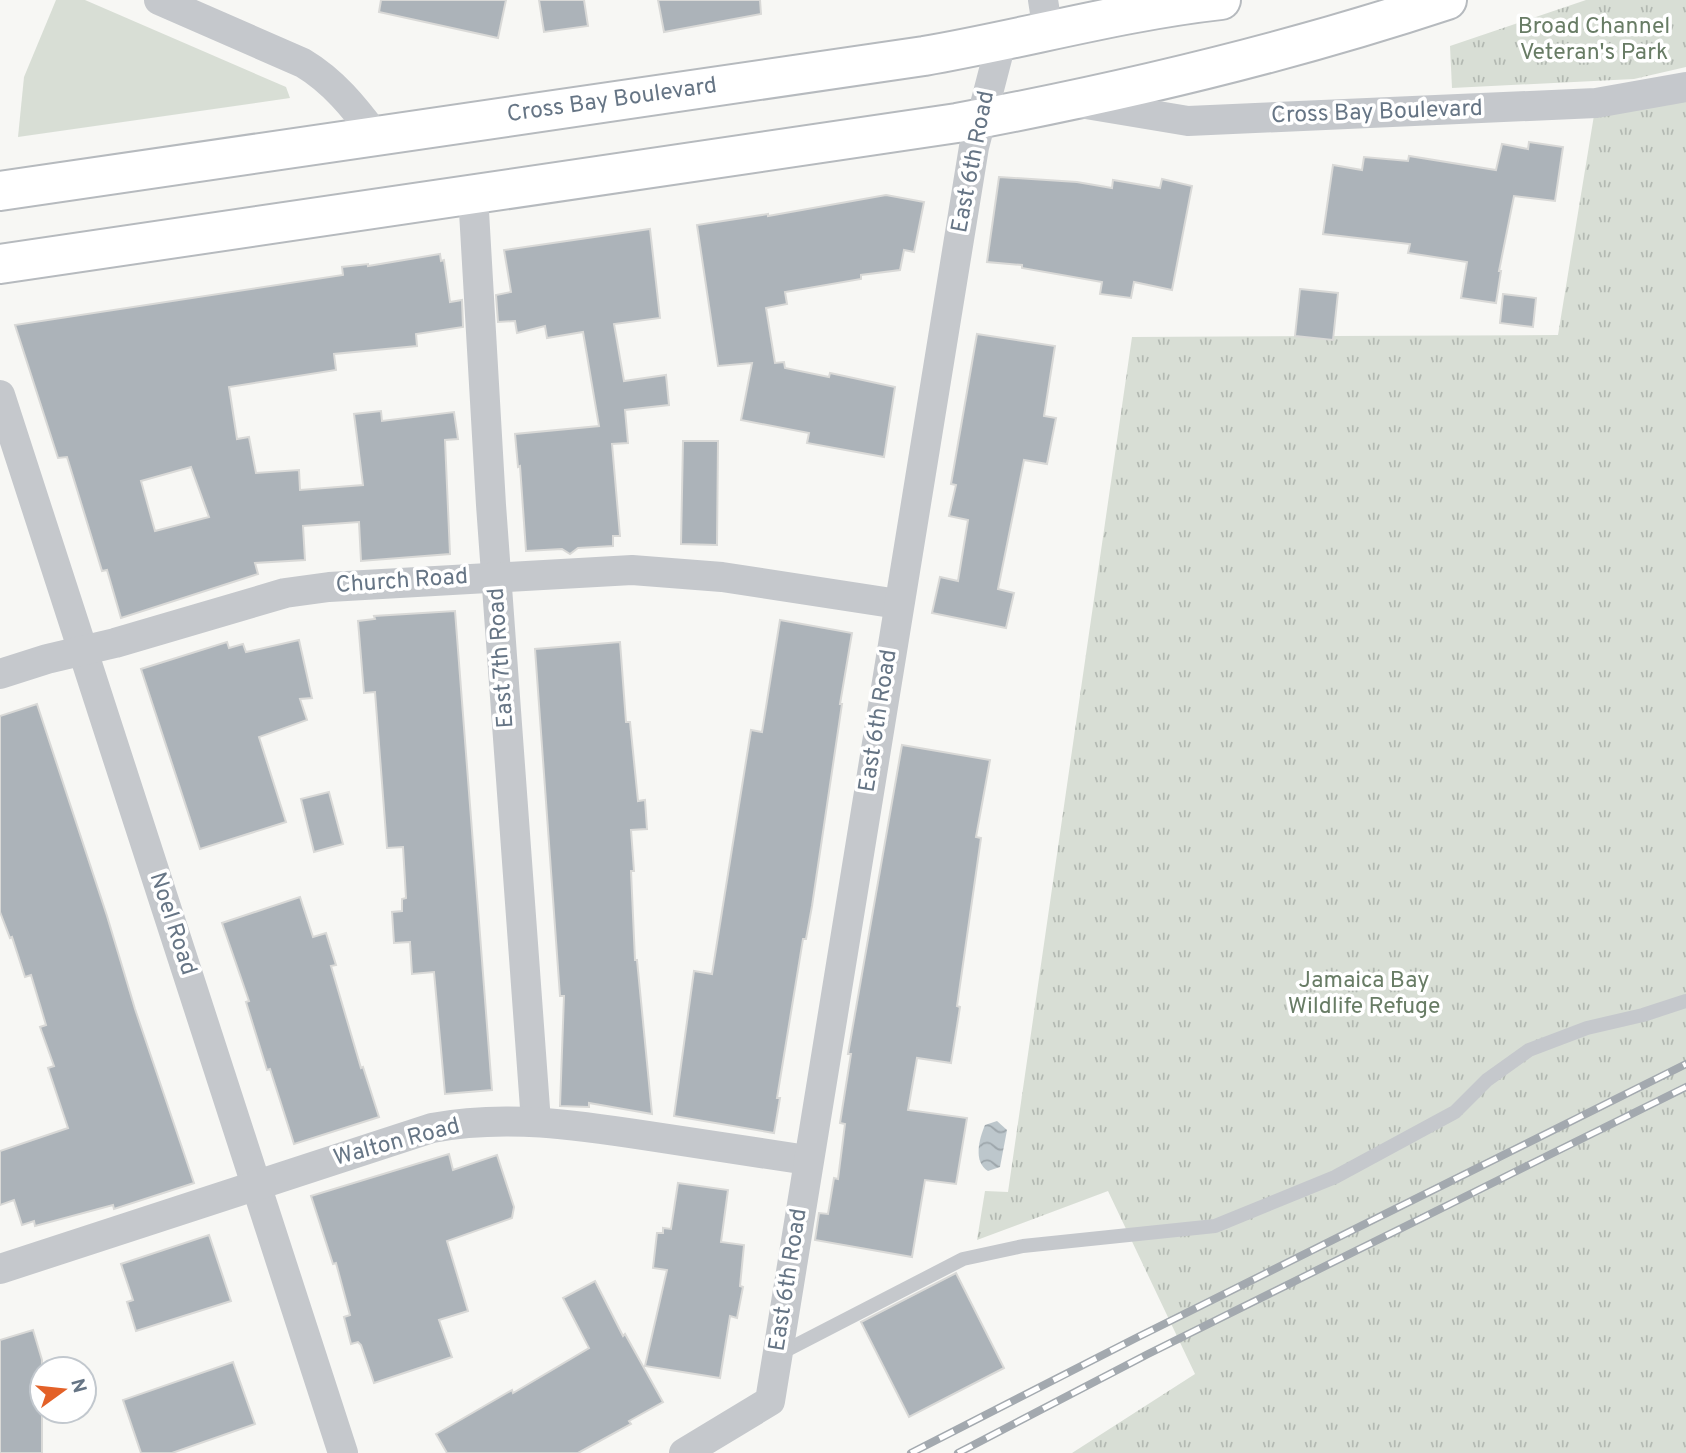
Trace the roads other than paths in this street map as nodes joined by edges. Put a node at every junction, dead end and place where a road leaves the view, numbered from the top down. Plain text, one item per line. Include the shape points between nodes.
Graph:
1 (159, 0) edge
2 (1221, 0) edge
3 (1447, 0) edge
4 (1046, 16) edge
5 (1001, 43) junction
6 (1686, 87) edge
7 (1069, 102) junction
8 (980, 118) junction
9 (375, 135) junction
10 (0, 191) edge
11 (473, 194) junction
12 (0, 264) edge
13 (0, 395) edge
14 (496, 576) junction
15 (898, 604) junction
16 (83, 651) junction
17 (0, 674) edge
18 (1686, 1001) edge
19 (537, 1122) junction
20 (807, 1160) junction
21 (257, 1185) junction
22 (0, 1269) edge
23 (777, 1356) junction
24 (344, 1453) edge
25 (684, 1453) edge

1 - 9 street via 310,67 343,94
2 - 4 main road, Cross Bay Boulevard
3 - 7 main road, Cross Bay Boulevard via 1270,53
4 - 5 main road, Cross Bay Boulevard
5 - 8 street, East 6th Road
5 - 9 main road, Cross Bay Boulevard
6 - 7 street, Cross Bay Boulevard via 1596,103 1188,121
7 - 8 main road, Cross Bay Boulevard
8 - 11 main road, Cross Bay Boulevard
8 - 15 street, East 6th Road
9 - 10 main road, Cross Bay Boulevard
11 - 12 main road, Cross Bay Boulevard
11 - 14 street, East 7th Road
13 - 16 street, Noel Road
14 - 15 street, Church Road via 660,571
14 - 16 street, Church Road via 305,590
14 - 19 street, East 7th Road
15 - 20 street, East 6th Road
16 - 17 street, Church Road
16 - 21 street, Noel Road
18 - 23 lane via 1529,1049 1487,1080 1455,1112 1335,1177 1215,1226 1023,1246 963,1259
19 - 20 street, Walton Road
19 - 21 street, Walton Road via 432,1128
20 - 23 street, East 6th Road
21 - 22 street, Walton Road
21 - 24 street, Noel Road
23 - 25 street, East 6th Road via 770,1401

